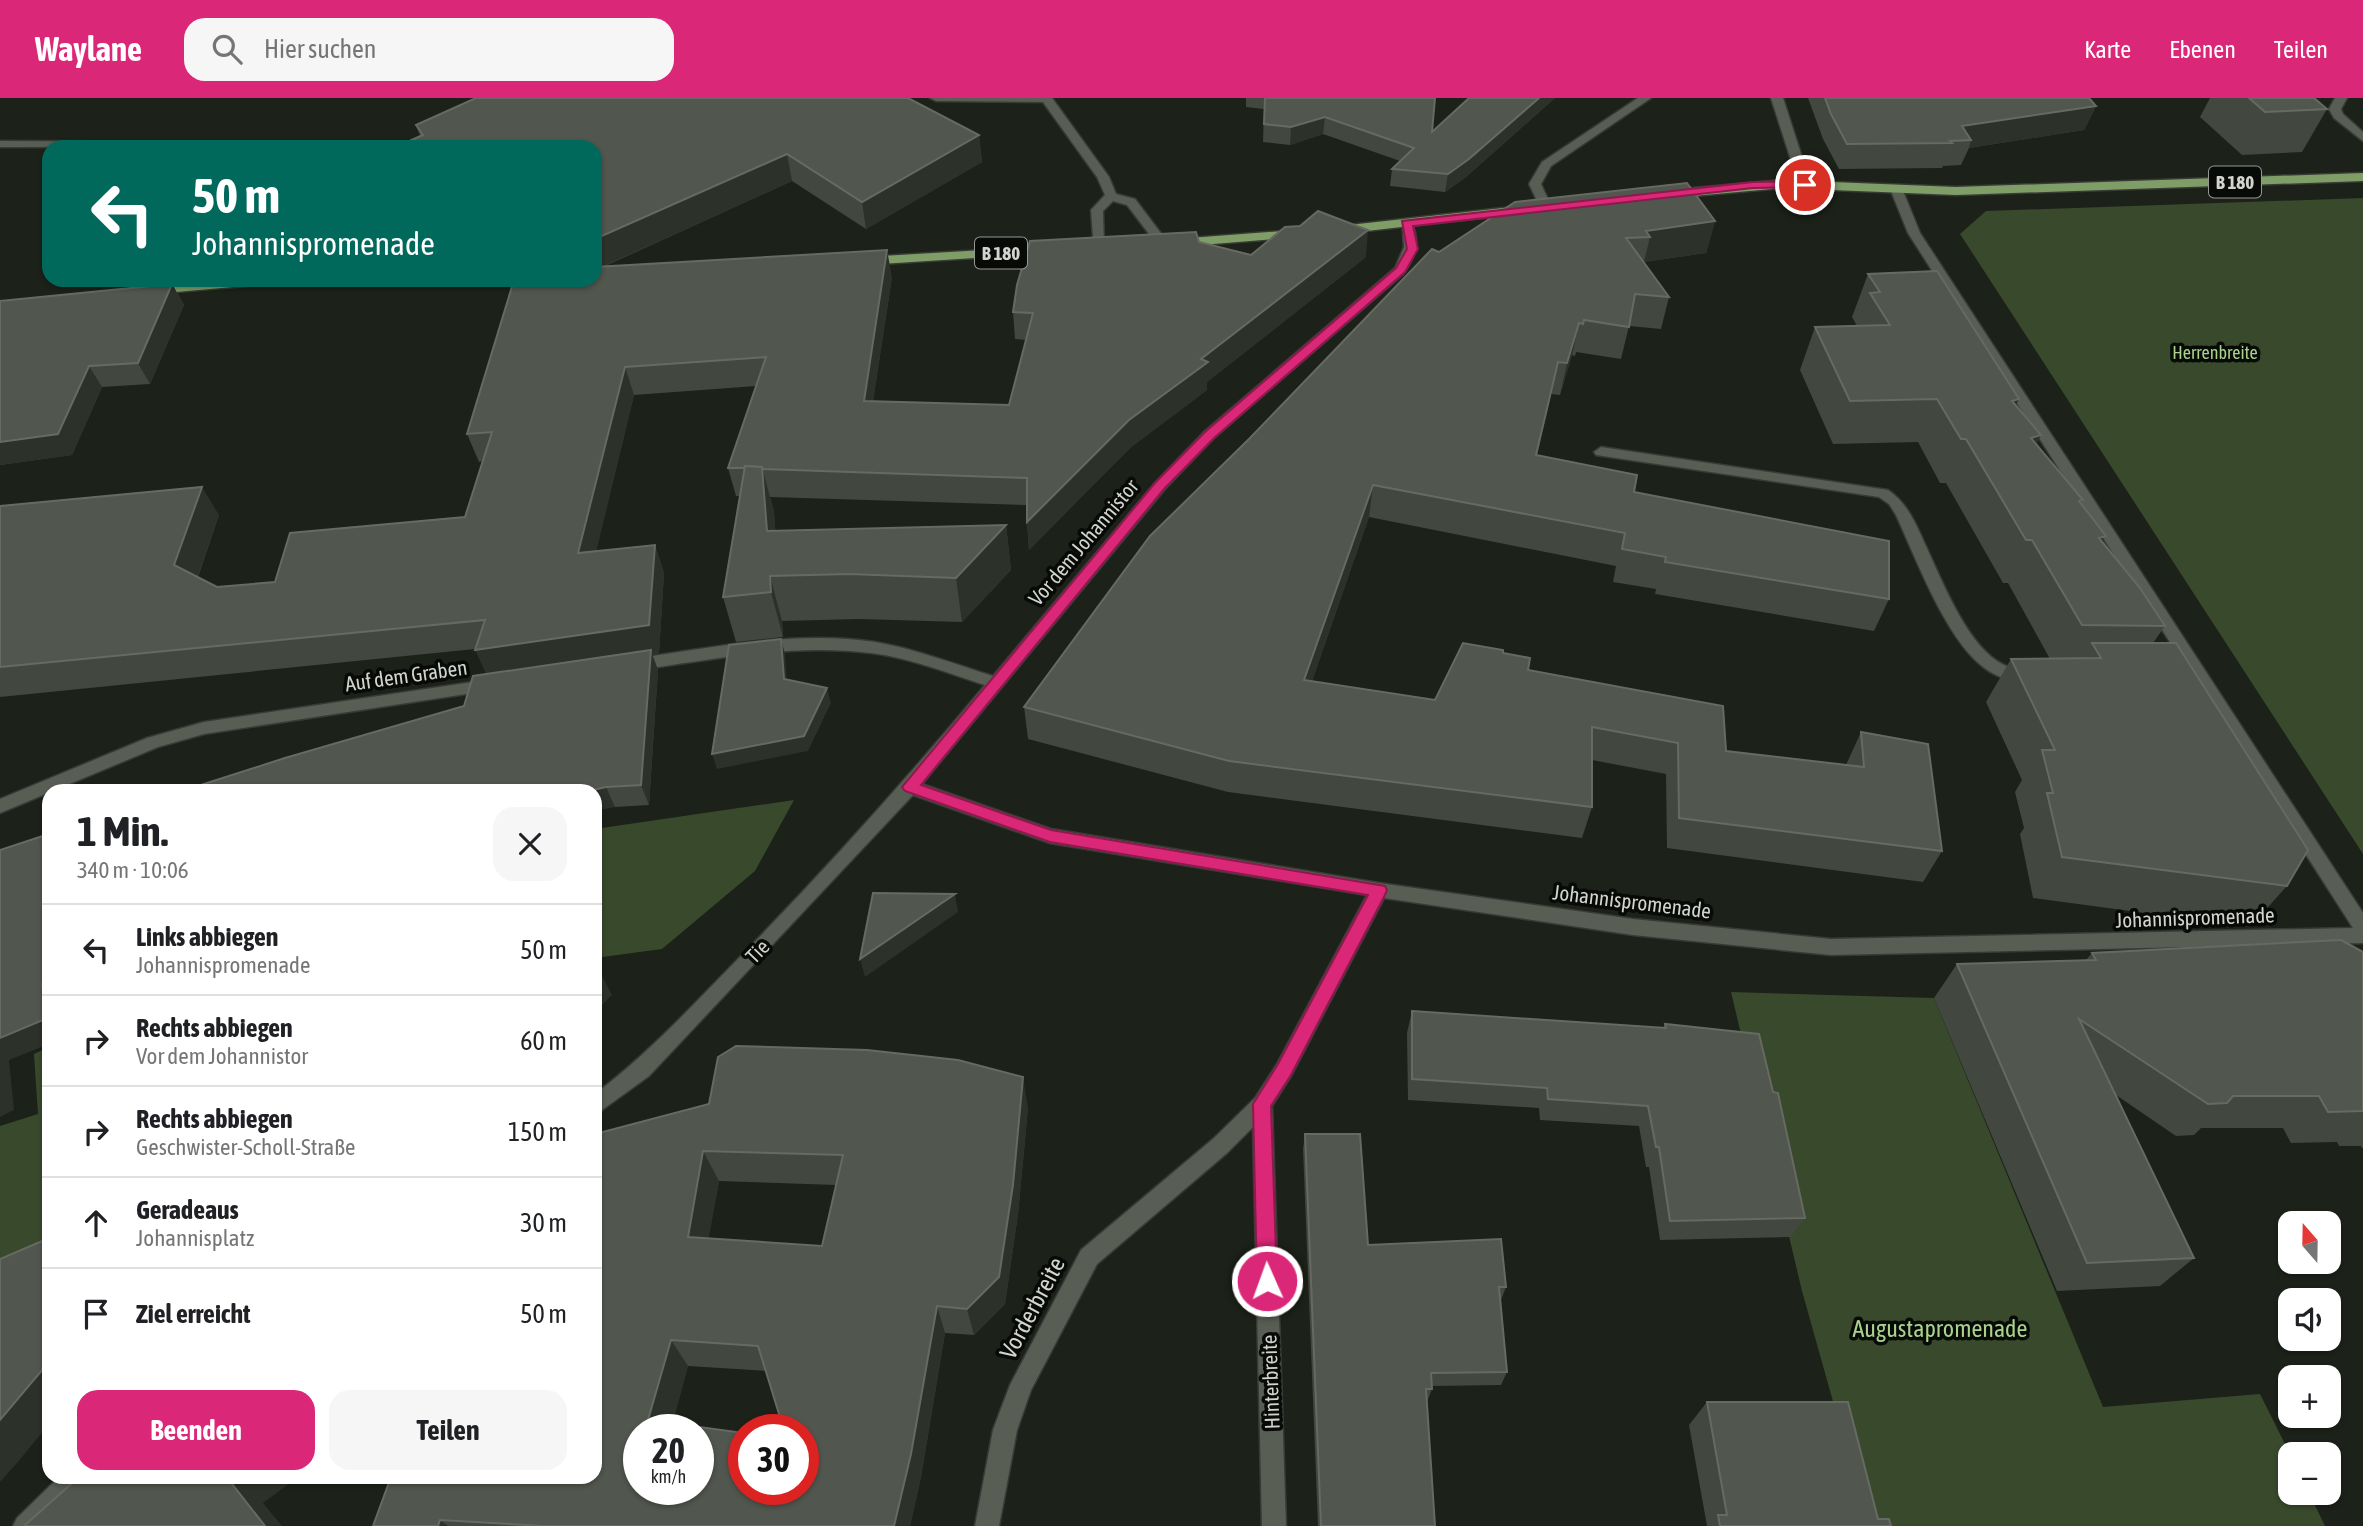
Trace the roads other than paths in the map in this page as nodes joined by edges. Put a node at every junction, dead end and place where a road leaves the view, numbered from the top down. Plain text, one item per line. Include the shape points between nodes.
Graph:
1 (936, 98) edge
2 (1645, 98) edge
3 (1777, 98) edge
4 (2342, 98) edge
5 (1046, 99) edge
6 (2363, 138) edge
7 (0, 144) edge
8 (42, 144) edge
9 (2363, 177) edge
10 (1805, 185) junction
11 (1897, 191) junction
12 (1654, 195) edge
13 (1111, 196) junction
14 (1553, 207) joint
15 (1406, 223) junction
16 (1156, 244) joint
17 (1090, 248) joint
18 (849, 262) edge
19 (189, 287) edge
20 (144, 291) edge
21 (1601, 452) dead end
22 (610, 668) edge
23 (2044, 678) edge
24 (516, 682) edge
25 (996, 683) junction
26 (53, 784) edge
27 (910, 787) junction
28 (42, 789) edge
29 (0, 807) edge
30 (1379, 890) junction
31 (2363, 928) edge
32 (2363, 935) edge
33 (602, 1101) edge
34 (1262, 1104) junction
35 (69, 1484) edge
36 (25, 1526) edge
37 (987, 1526) edge
38 (1274, 1526) edge

1 - 5 street
2 - 14 street via 1546,164 1535,184
3 - 10 street
4 - 6 street via 2335,109 2338,116
5 - 13 street
7 - 8 street
9 - 11 main road, B 180
10 - 11 main road, B 180
10 - 12 main road, B 180
11 - 31 street via 1914,233 2195,678
13 - 16 street via 1131,202
13 - 17 street via 1097,211
14 - 15 main road
15 - 16 main road
15 - 25 street, Vor dem Johannistor via 1413,249 1401,270 1209,435 1160,486
17 - 18 main road, B 180
19 - 20 main road
21 - 23 street via 1883,493 1903,514 1955,617 1980,655 2014,677
22 - 25 street via 794,645 858,646
24 - 26 street, Auf dem Graben via 204,728 153,741
25 - 27 street, Vor dem Johannistor
27 - 30 street, Johannispromenade via 1050,836
27 - 33 street, Tie via 642,1070
28 - 29 street, Auf dem Graben
30 - 32 street, Johannispromenade via 1633,927 1831,947
30 - 34 street
34 - 37 street, Vorderbreite via 1220,1146 1089,1257 1021,1385 1005,1430
34 - 38 street, Hinterbreite
35 - 36 street

